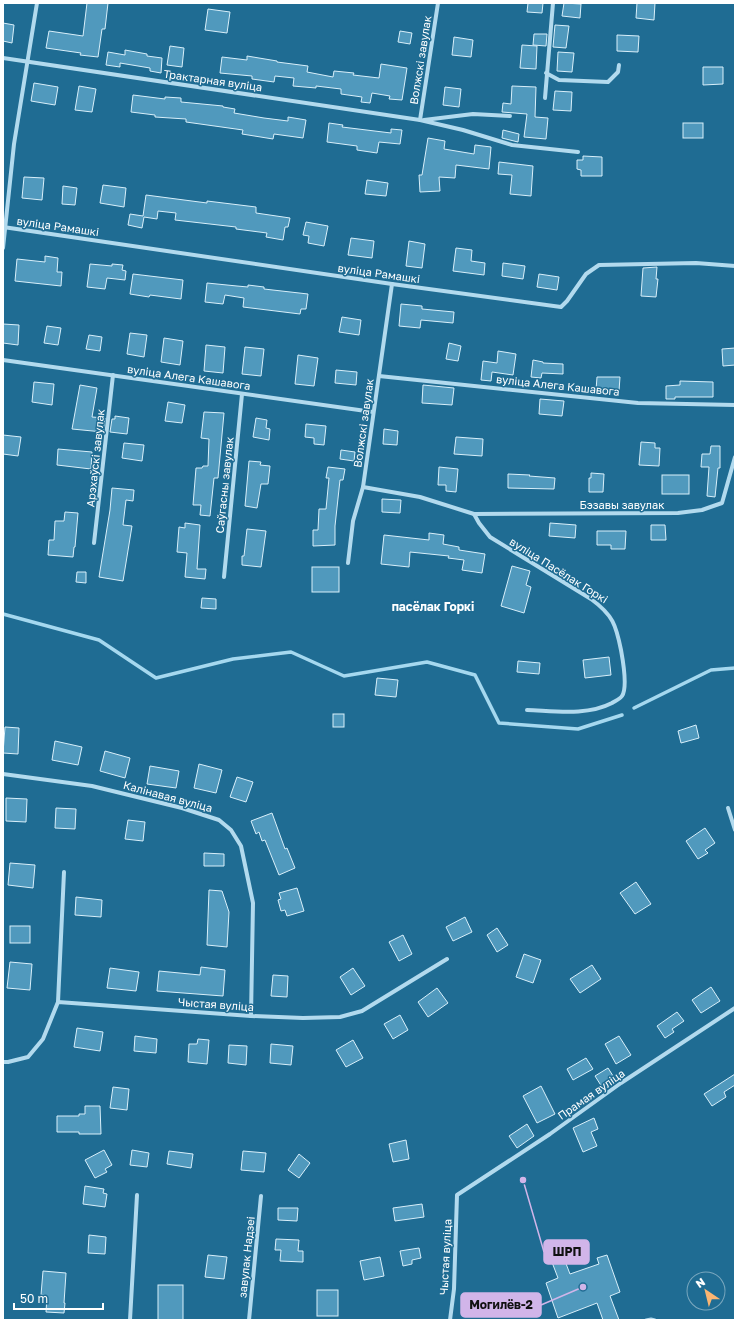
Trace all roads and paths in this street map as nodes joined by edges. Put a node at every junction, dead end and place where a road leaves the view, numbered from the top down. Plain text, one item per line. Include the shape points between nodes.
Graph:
1 (37, 3) edge
2 (438, 3) edge
3 (553, 3) edge
4 (3, 58) edge
5 (27, 62) junction
6 (619, 65) dead end
7 (546, 72) junction
8 (545, 98) dead end
9 (510, 116) dead end
10 (420, 120) junction
11 (578, 152) dead end
12 (4, 227) edge
13 (3, 248) edge
14 (735, 266) edge
15 (392, 284) junction
16 (3, 360) edge
17 (113, 376) junction
18 (379, 376) junction
19 (242, 394) junction
20 (735, 405) edge
21 (373, 412) junction
22 (735, 457) edge
23 (363, 487) junction
24 (474, 514) junction
25 (94, 543) dead end
26 (348, 563) dead end
27 (224, 577) dead end
28 (527, 710) dead end
29 (3, 774) edge
30 (728, 808) dead end
31 (735, 830) edge
32 (64, 872) dead end
33 (447, 959) dead end
34 (58, 1002) junction
35 (735, 1008) edge
36 (251, 1016) junction
37 (3, 1062) edge
38 (137, 1195) dead end
39 (457, 1195) joint
40 (261, 1196) dead end
41 (130, 1320) edge
42 (249, 1320) edge
43 (450, 1320) edge
44 (646, 1320) edge
45 (655, 1320) edge

1 - 5 street
2 - 10 street, Волжскі завулак
3 - 7 street
4 - 5 street, Трактарная вуліца
5 - 10 street, Трактарная вуліца
5 - 12 street
6 - 7 street via 618,72 608,82 559,80
7 - 8 street
9 - 10 street, Трактарная вуліца via 473,114
10 - 11 street, Трактарная вуліца via 512,145
12 - 13 street
12 - 15 street, вуліца Рамашкі
14 - 15 street, вуліца Рамашкі via 696,263 599,265 586,274 561,307
15 - 18 street, Волжскі завулак
16 - 17 street, вуліца Алега Кашавога
17 - 19 street, вуліца Алега Кашавога
17 - 25 street, Арэхаўскі завулак
18 - 20 street, вуліца Алега Кашавога via 638,403
18 - 21 street, Волжскі завулак
19 - 21 street, вуліца Алега Кашавога
19 - 27 street, Саўгасны завулак
21 - 23 street, Волжскі завулак
22 - 24 street, Бэзавы завулак via 722,503 702,510 678,514
23 - 24 street via 420,497
23 - 26 street, Волжскі завулак via 353,522
24 - 28 street, вуліца Пасёлак Горкі via 490,537 604,609 610,615 617,636 624,675 624,692 619,699 598,709 575,712
29 - 36 street, Калінавая вуліца via 92,786 190,810 219,820 231,830 241,846 253,903
30 - 31 street
32 - 34 street
33 - 36 street, Чыстая вуліца via 362,1011 340,1017
34 - 36 street, Чыстая вуліца
34 - 37 street via 43,1040 28,1057
35 - 39 street, Прамая вуліца
38 - 41 street
39 - 43 street, Чыстая вуліца via 454,1289
40 - 42 street, завулак Надзеі
44 - 45 lane

